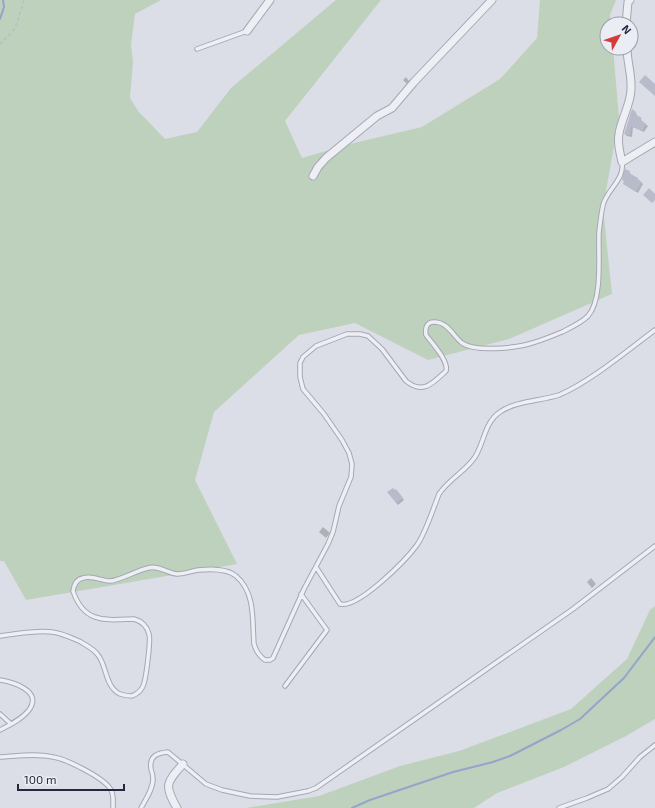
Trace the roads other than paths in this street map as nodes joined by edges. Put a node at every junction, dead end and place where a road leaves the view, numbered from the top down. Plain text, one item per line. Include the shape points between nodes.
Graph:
1 (270, 0) edge
2 (492, 0) edge
3 (630, 0) edge
4 (627, 16) edge
5 (247, 30) joint
6 (197, 49) dead end
7 (628, 56) edge
8 (655, 142) edge
9 (622, 162) junction
10 (313, 176) dead end
11 (655, 330) edge
12 (655, 546) edge
13 (316, 567) junction
14 (301, 594) junction
15 (0, 636) edge
16 (0, 680) edge
17 (285, 686) dead end
18 (0, 714) edge
19 (11, 724) junction
20 (0, 730) edge
21 (655, 745) edge
22 (0, 757) edge
23 (183, 764) junction
24 (113, 808) edge
25 (141, 808) edge
26 (177, 808) edge
27 (559, 808) edge

1 - 5 street
2 - 10 street via 392,108 376,116 326,158
3 - 4 street
5 - 6 lane
7 - 9 street via 630,97 618,136
8 - 9 street
9 - 13 lane via 623,172 603,206 599,232 598,292 594,306 582,322 547,339 499,348 475,347 463,343 442,324 430,323 426,326 426,335 445,361 447,368 430,385 424,387 411,385 406,381 382,349 368,336 360,334 347,334 316,346 303,357 300,363 300,377 304,389 342,440 350,453 352,464 351,477 339,506 331,538
11 - 13 lane via 571,389 514,406 495,416 474,458 439,494 417,544 379,584 360,598 347,604 340,604
12 - 23 lane via 572,609 316,788 277,797 250,796 206,784
13 - 14 lane
14 - 15 lane via 273,658 268,661 260,657 254,644 251,598 232,573 222,570 198,570 177,574 149,568 111,581 92,577 77,581 73,591 75,598 94,618 134,619 139,620 147,628 150,638 145,682 139,692 132,696 114,690 98,654 72,638 52,632
14 - 17 lane via 327,630
16 - 19 lane via 23,687 32,699 29,709
18 - 19 lane
19 - 20 lane
21 - 27 lane via 608,789
22 - 24 lane via 52,756 67,761 106,783 112,792
23 - 25 lane via 168,752 152,757 153,780
23 - 26 street via 170,779 168,793

